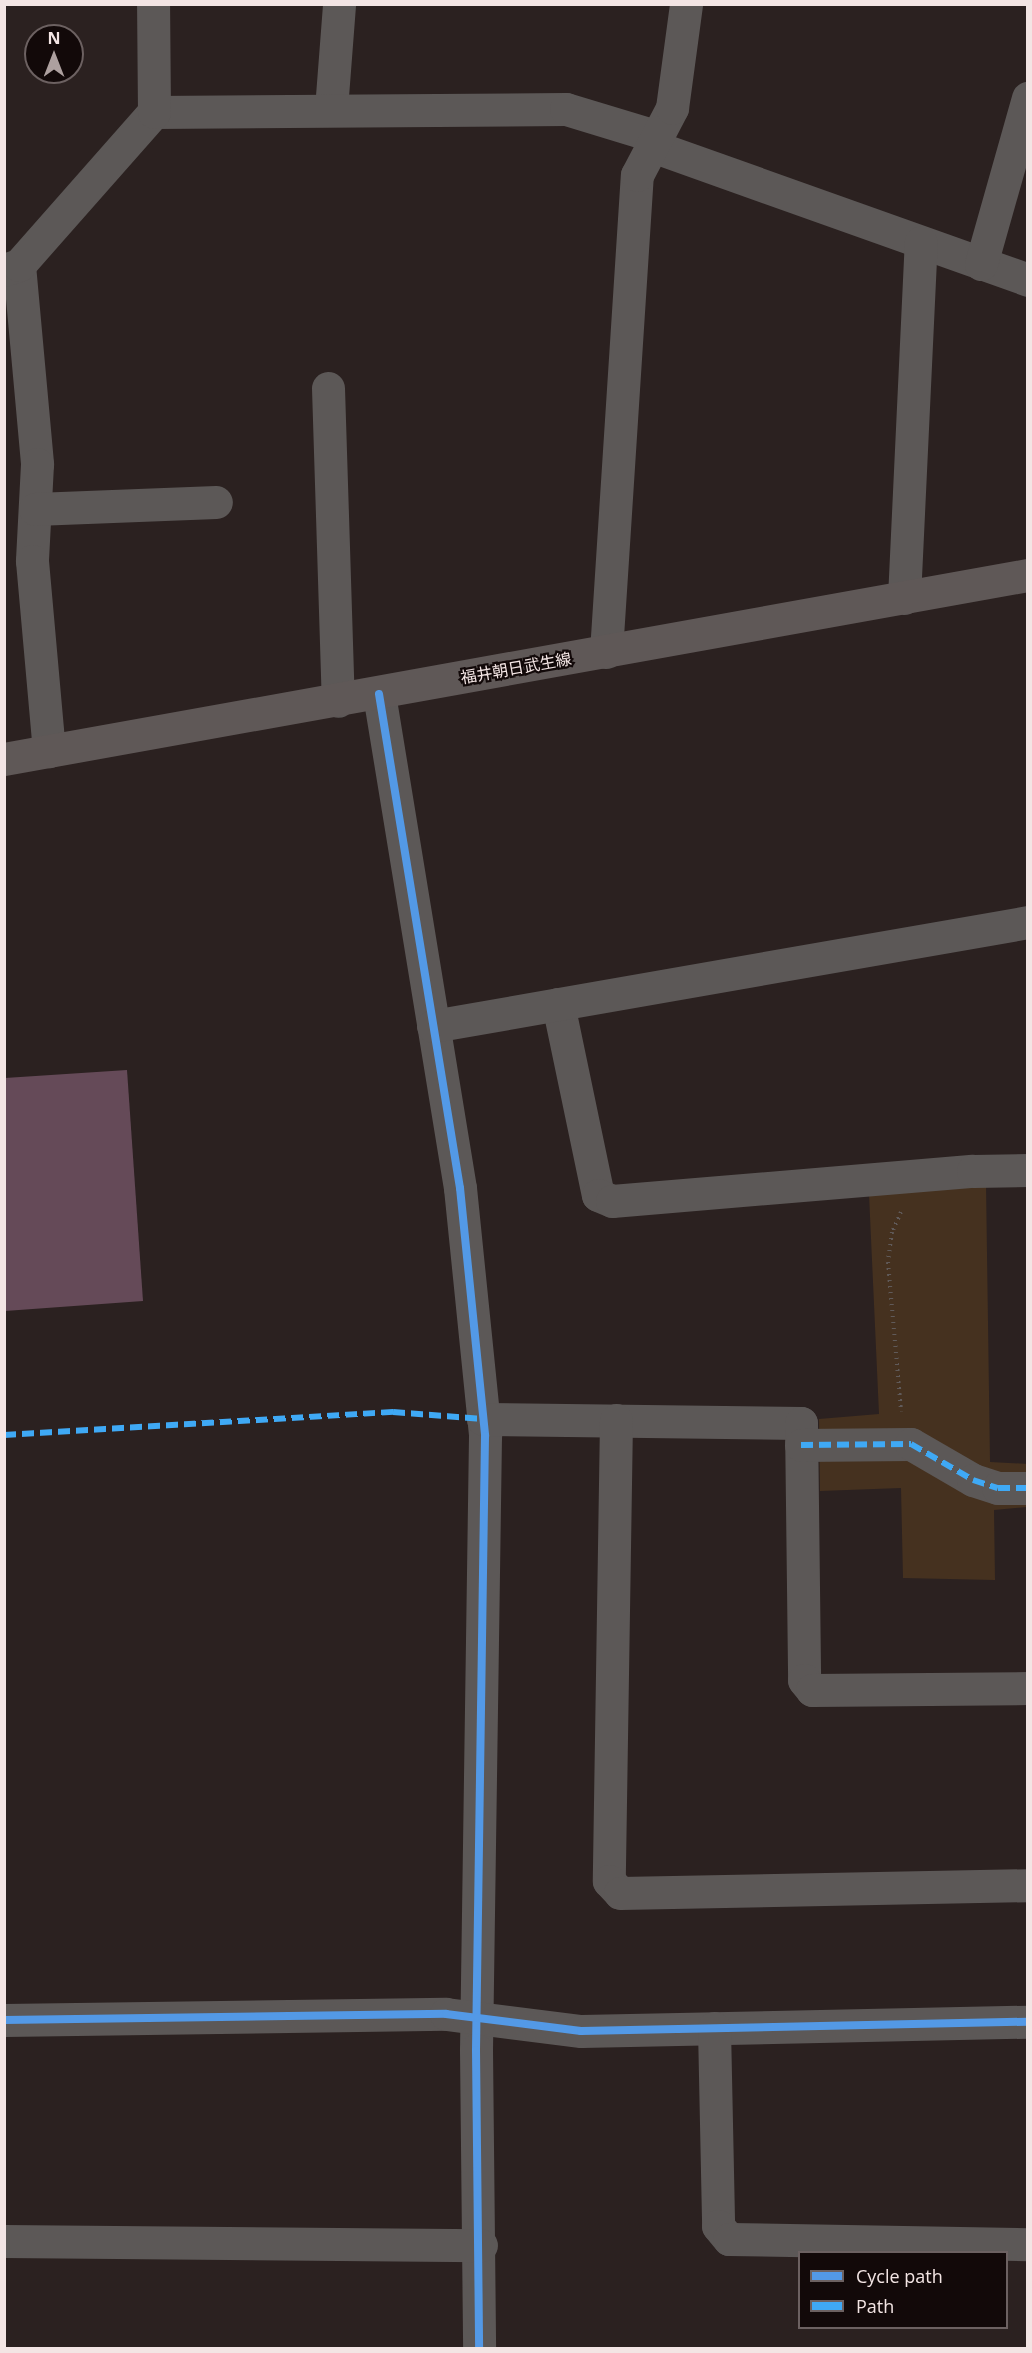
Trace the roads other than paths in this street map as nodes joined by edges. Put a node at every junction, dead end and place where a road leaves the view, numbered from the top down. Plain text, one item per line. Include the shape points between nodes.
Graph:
1 (153, 4) edge
2 (339, 4) edge
3 (686, 4) edge
4 (1028, 98) edge
5 (331, 109) junction
6 (154, 112) junction
7 (656, 142) junction
8 (921, 242) junction
9 (981, 264) junction
10 (12, 268) edge
11 (1028, 280) edge
12 (328, 388) dead end
13 (216, 502) dead end
14 (35, 509) junction
15 (1028, 575) edge
16 (904, 598) junction
17 (606, 652) junction
18 (379, 694) junction
19 (338, 701) junction
20 (49, 751) junction
21 (4, 759) edge
22 (1028, 922) edge
23 (558, 1004) junction
24 (433, 1026) junction
25 (1028, 1170) edge
26 (483, 1419) junction
27 (616, 1420) junction
28 (801, 1445) junction
29 (1028, 1488) edge
30 (1028, 1688) edge
31 (1028, 1886) edge
32 (477, 2018) junction
33 (4, 2020) edge
34 (1028, 2022) edge
35 (714, 2028) junction
36 (4, 2241) edge
37 (1028, 2244) edge
38 (481, 2246) junction
39 (479, 2349) edge

1 - 6 street
2 - 5 street
3 - 7 street via 672,108
4 - 9 street
5 - 6 street
5 - 7 street via 566,109
6 - 10 street
7 - 8 street
7 - 17 street via 637,175
8 - 9 street
8 - 16 street
9 - 11 street
10 - 14 street via 37,464
12 - 19 street
13 - 14 street
14 - 20 street via 32,561
15 - 16 main road, 福井朝日武生線
16 - 17 main road, 福井朝日武生線
17 - 18 main road, 福井朝日武生線
18 - 19 main road, 福井朝日武生線
18 - 24 street
19 - 20 main road, 福井朝日武生線
20 - 21 main road, 福井朝日武生線
22 - 23 street
23 - 24 street
23 - 25 street via 598,1195 612,1201 905,1176
24 - 26 street via 460,1188
26 - 27 street
26 - 32 street
27 - 28 street via 801,1423
27 - 31 street via 609,1881 621,1893
28 - 29 street via 911,1444 973,1480 998,1488
28 - 30 street via 804,1680 812,1690
32 - 33 street via 446,2014
32 - 35 street via 581,2031
32 - 38 street
34 - 35 street
35 - 37 street via 718,2226 729,2239
36 - 38 street
38 - 39 street

